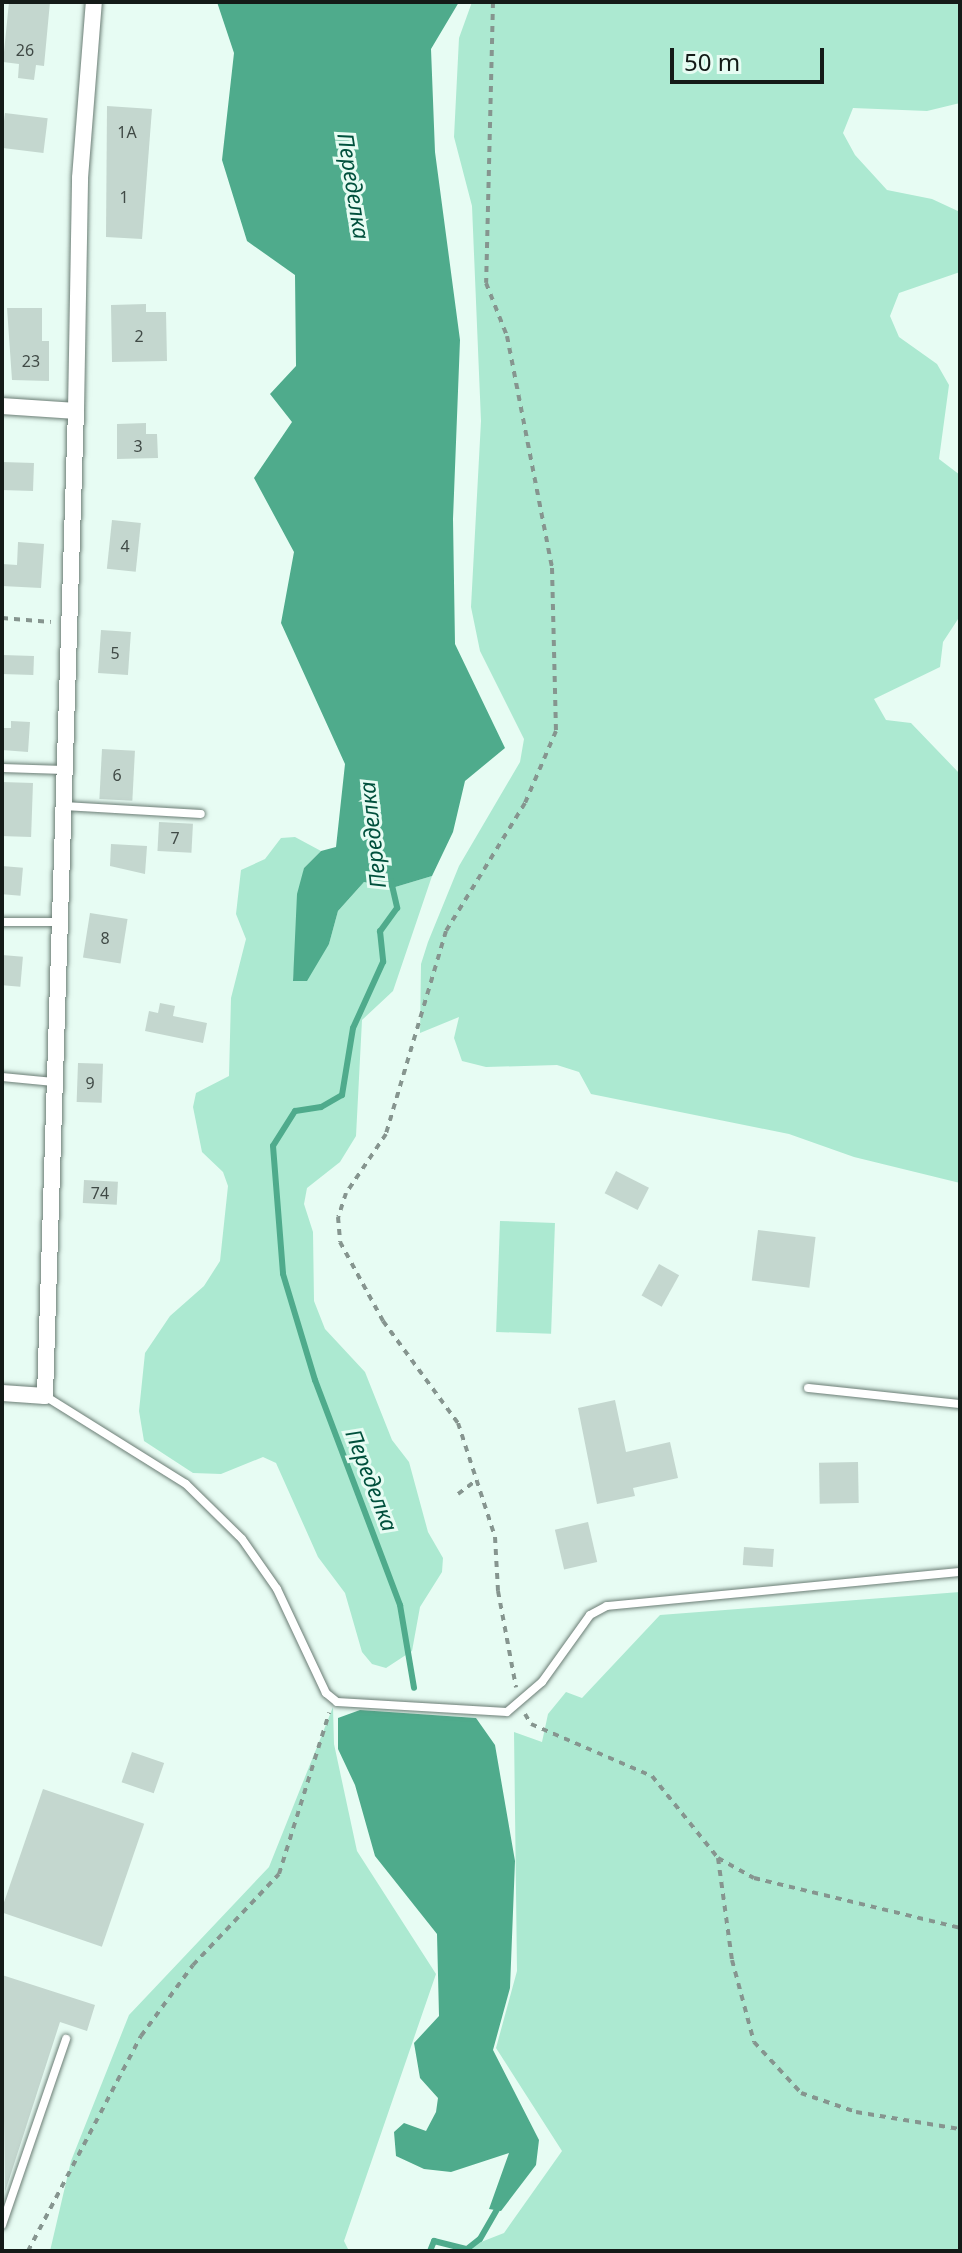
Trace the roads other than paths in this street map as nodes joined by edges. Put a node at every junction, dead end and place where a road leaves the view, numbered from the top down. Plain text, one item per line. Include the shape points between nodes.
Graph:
1 (94, 2) edge
2 (2, 406) edge
3 (76, 411) junction
4 (2, 768) edge
5 (65, 770) junction
6 (64, 806) junction
7 (201, 814) dead end
8 (2, 922) edge
9 (60, 922) junction
10 (2, 1077) edge
11 (55, 1082) junction
12 (808, 1388) dead end
13 (2, 1393) edge
14 (45, 1396) junction
15 (960, 1404) edge
16 (960, 1572) edge
17 (66, 2039) dead end
18 (2, 2225) edge

1 - 3 street via 80,178
2 - 3 street
3 - 5 street
4 - 5 lane
5 - 6 street
6 - 7 lane
6 - 9 street
8 - 9 lane
9 - 11 street
10 - 11 lane
11 - 14 street
12 - 15 lane
13 - 14 street
14 - 16 lane via 186,1484 242,1539 277,1589 326,1693 337,1702 507,1712 519,1706 590,1615 607,1606
17 - 18 lane

